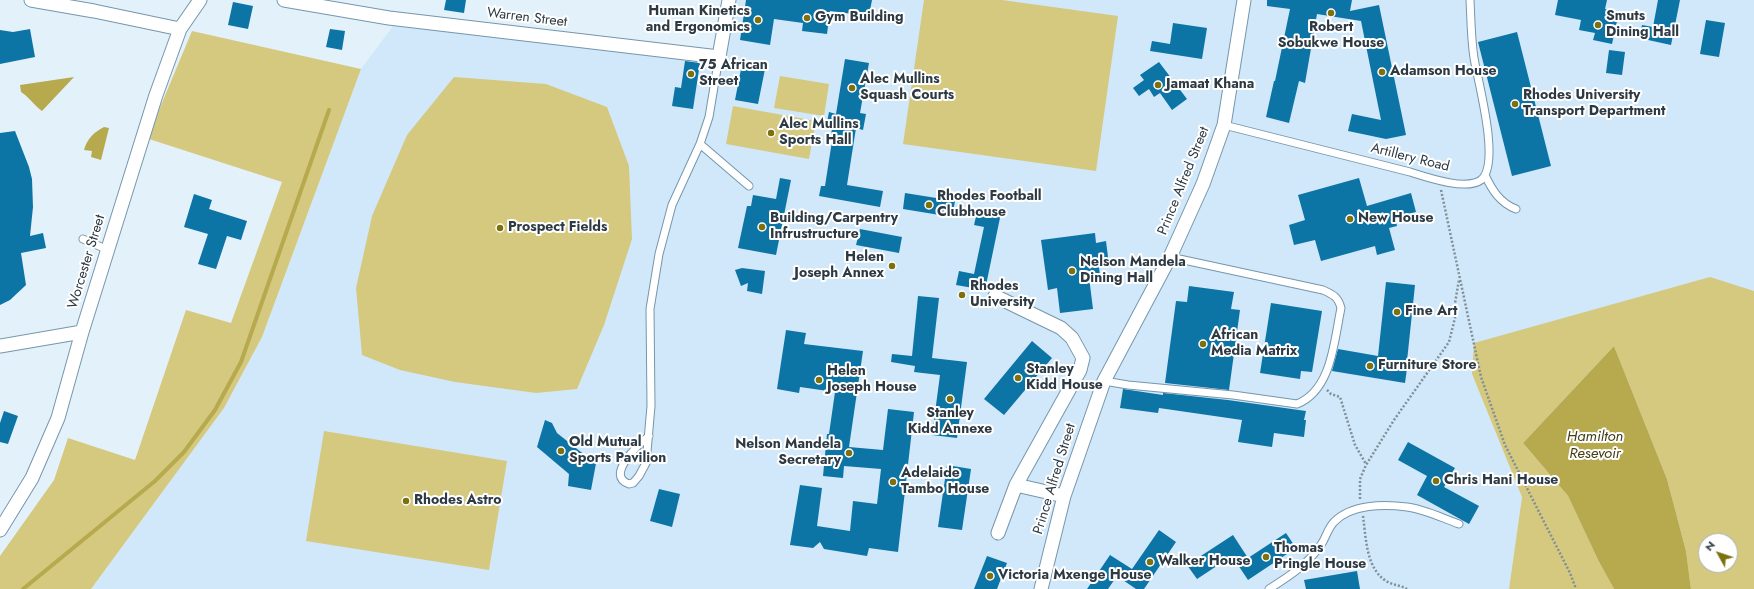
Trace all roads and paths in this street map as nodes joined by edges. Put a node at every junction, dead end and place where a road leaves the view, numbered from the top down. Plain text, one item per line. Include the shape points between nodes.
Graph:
1 (31, 0) edge
2 (200, 0) edge
3 (284, 0) edge
4 (729, 0) edge
5 (1244, 0) edge
6 (1470, 0) edge
7 (95, 5) edge
8 (180, 29) junction
9 (719, 57) junction
10 (1224, 125) junction
11 (700, 144) junction
12 (1485, 175) junction
13 (1439, 181) junction
14 (749, 186) dead end
15 (1516, 209) dead end
16 (83, 239) dead end
17 (108, 250) junction
18 (1170, 257) junction
19 (1460, 278) junction
20 (995, 296) dead end
21 (82, 332) junction
22 (0, 346) edge
23 (1104, 381) junction
24 (1322, 384) junction
25 (649, 436) junction
26 (1366, 464) junction
27 (1016, 485) junction
28 (1064, 496) junction
29 (1361, 508) junction
30 (1459, 524) dead end
31 (0, 530) edge
32 (998, 532) dead end
33 (1041, 589) edge
34 (1269, 589) edge
35 (1406, 589) edge
36 (1576, 589) edge

1 - 7 street
2 - 8 street, Worcester Street
3 - 9 street, Warren Street via 389,18
4 - 9 street
5 - 10 street, Prince Alfred Street
6 - 12 lane via 1474,57 1490,145
7 - 8 street
8 - 17 street, Worcester Street via 156,95
9 - 11 lane via 709,117
10 - 13 lane, Artillery Road
10 - 18 street, Prince Alfred Street via 1203,184
11 - 14 lane
11 - 25 lane via 672,205 656,267 650,309
12 - 13 lane, Artillery Road via 1473,183
12 - 15 lane via 1494,192 1508,206
13 - 19 path
16 - 17 lane
17 - 21 street, Worcester Street
18 - 23 street, Prince Alfred Street
18 - 24 lane via 1323,290 1335,295 1342,308 1328,371
19 - 26 path via 1449,342
19 - 36 path via 1481,377 1505,445
20 - 27 street via 1061,328 1072,338 1083,358 1080,370
21 - 22 street
21 - 31 street, Worcester Street via 58,418 32,478
23 - 24 lane via 1297,404 1307,400
23 - 28 street, Prince Alfred Street
24 - 26 path via 1331,394 1340,397 1355,445
25 - 25 lane via 646,463 639,476 633,482 626,483 621,475 622,467 628,456
26 - 29 path via 1360,479
27 - 28 street
27 - 32 street
28 - 33 street, Prince Alfred Street
29 - 30 lane via 1407,507
29 - 34 lane via 1345,512 1333,523 1313,556
29 - 35 path via 1370,560 1377,574 1387,582

